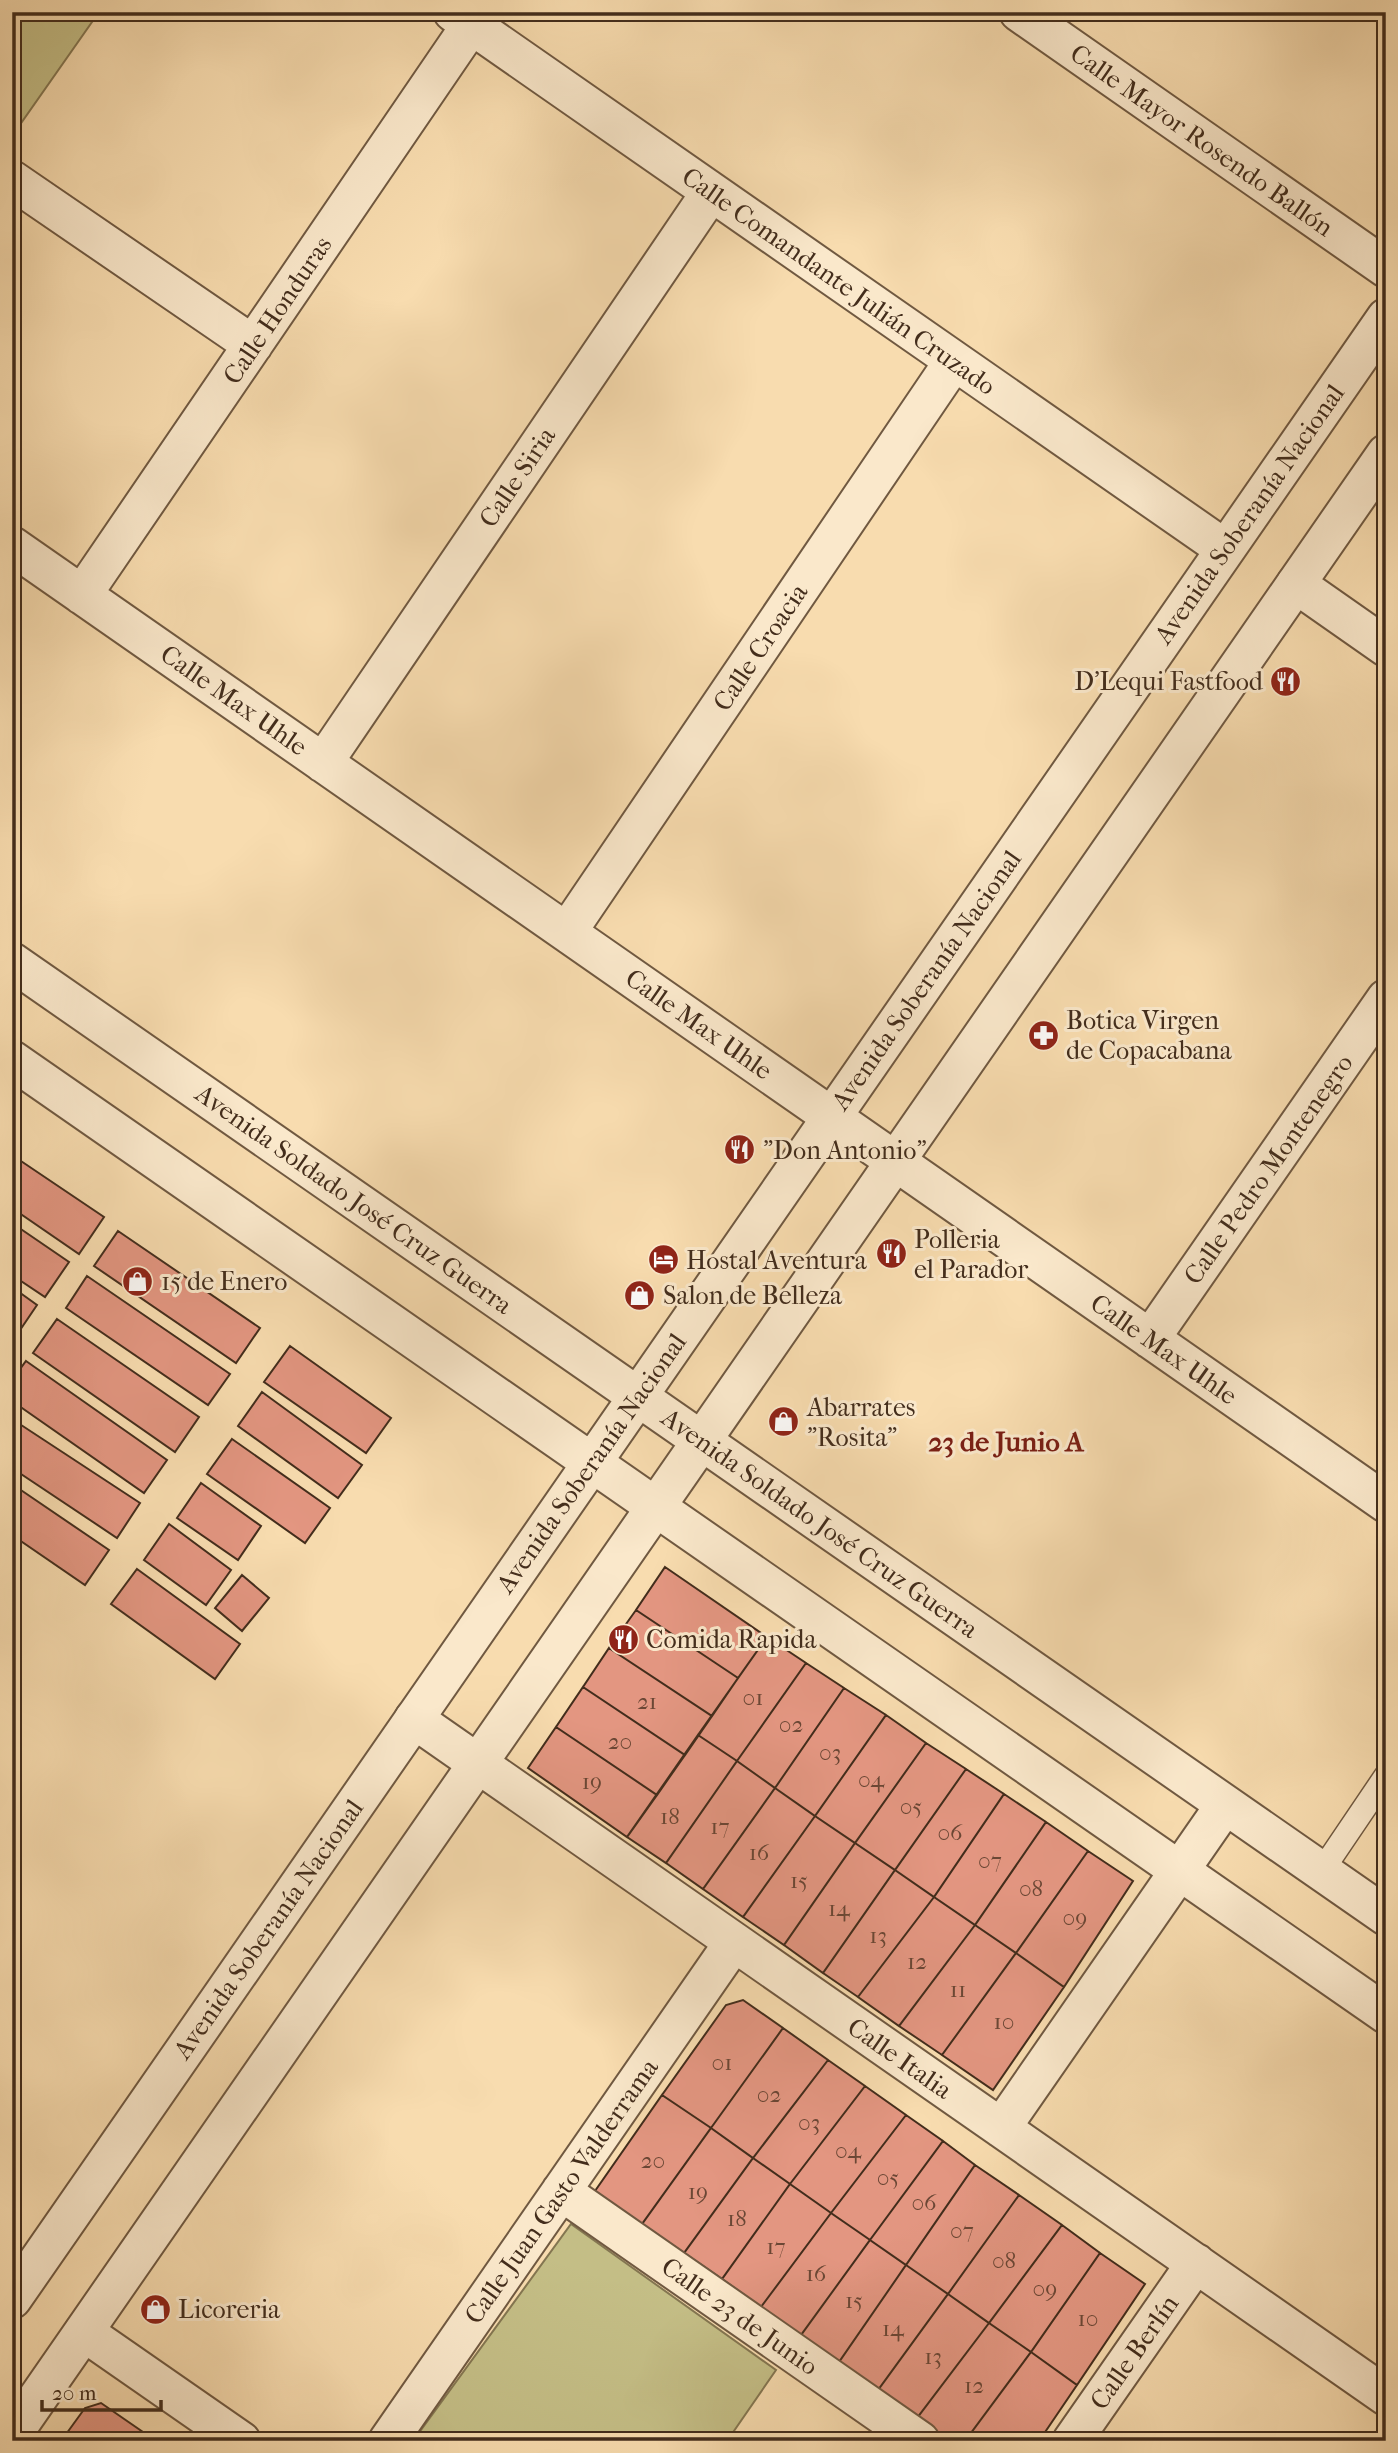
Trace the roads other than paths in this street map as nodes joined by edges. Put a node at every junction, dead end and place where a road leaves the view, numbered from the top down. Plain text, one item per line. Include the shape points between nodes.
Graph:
1 (1019, 12) edge
2 (462, 19) edge
3 (12, 180) edge
4 (712, 192) junction
5 (1386, 268) edge
6 (1386, 318) edge
7 (253, 345) junction
8 (954, 361) junction
9 (1386, 454) edge
10 (12, 546) edge
11 (1225, 549) junction
12 (1296, 584) junction
13 (82, 595) junction
14 (1386, 647) edge
15 (323, 763) junction
16 (566, 932) junction
17 (12, 962) edge
18 (1386, 999) edge
19 (12, 1060) edge
20 (832, 1117) junction
21 (895, 1162) junction
22 (1150, 1339) junction
23 (638, 1396) junction
24 (702, 1441) junction
25 (592, 1463) junction
26 (1386, 1503) edge
27 (656, 1507) junction
28 (414, 1719) junction
29 (477, 1764) junction
30 (1386, 1776) edge
31 (1225, 1805) junction
32 (1179, 1871) junction
33 (1321, 1872) junction
34 (1386, 1916) edge
35 (734, 1942) junction
36 (1386, 2014) edge
37 (1001, 2128) junction
38 (561, 2191) junction
39 (1196, 2263) junction
40 (12, 2299) edge
41 (84, 2332) junction
42 (1386, 2396) edge
43 (12, 2435) edge
44 (241, 2441) edge
45 (388, 2441) edge
46 (920, 2441) edge
47 (1072, 2441) edge

1 - 5 street, Calle Mayor Rosendo Ballón
2 - 4 street, Calle Comandante Julián Cruzado
2 - 7 street, Calle Honduras
3 - 7 street
4 - 8 street, Calle Comandante Julián Cruzado
4 - 15 street, Calle Siria
6 - 11 street, Avenida Soberanía Nacional
7 - 13 street, Calle Honduras
8 - 11 street, Calle Comandante Julián Cruzado
8 - 16 street, Calle Croacia
9 - 12 street
10 - 13 street, Calle Max Uhle
11 - 20 street, Avenida Soberanía Nacional
12 - 14 street
12 - 21 street
13 - 15 street, Calle Max Uhle
15 - 16 street, Calle Max Uhle
16 - 20 street, Calle Max Uhle
17 - 23 street, Avenida Soldado José Cruz Guerra
18 - 22 street, Calle Pedro Montenegro
19 - 25 street
20 - 21 street, Calle Max Uhle
20 - 23 street, Avenida Soberanía Nacional
21 - 22 street, Calle Max Uhle
21 - 24 street
22 - 26 street, Calle Max Uhle
23 - 24 street, Avenida Soldado José Cruz Guerra
23 - 25 street, Avenida Soberanía Nacional
24 - 27 street
24 - 31 street, Avenida Soldado José Cruz Guerra
25 - 27 street
25 - 28 street, Avenida Soberanía Nacional
27 - 29 street
27 - 32 street
28 - 29 street, Calle Italia
28 - 40 street, Avenida Soberanía Nacional
29 - 35 street, Calle Italia
29 - 41 street
30 - 33 lane
31 - 32 street
31 - 33 street, Avenida Soldado José Cruz Guerra
32 - 36 street
32 - 37 street
33 - 34 street, Avenida Soldado José Cruz Guerra
35 - 37 street, Calle Italia
35 - 38 street, Calle Juan Gasto Valderrama
37 - 39 street, Calle Italia
38 - 45 street, Calle Juan Gasto Valderrama
38 - 46 street, Calle 23 de Junio
39 - 42 street, Calle Italia
39 - 47 street, Calle Berlín
41 - 43 street
41 - 44 street

